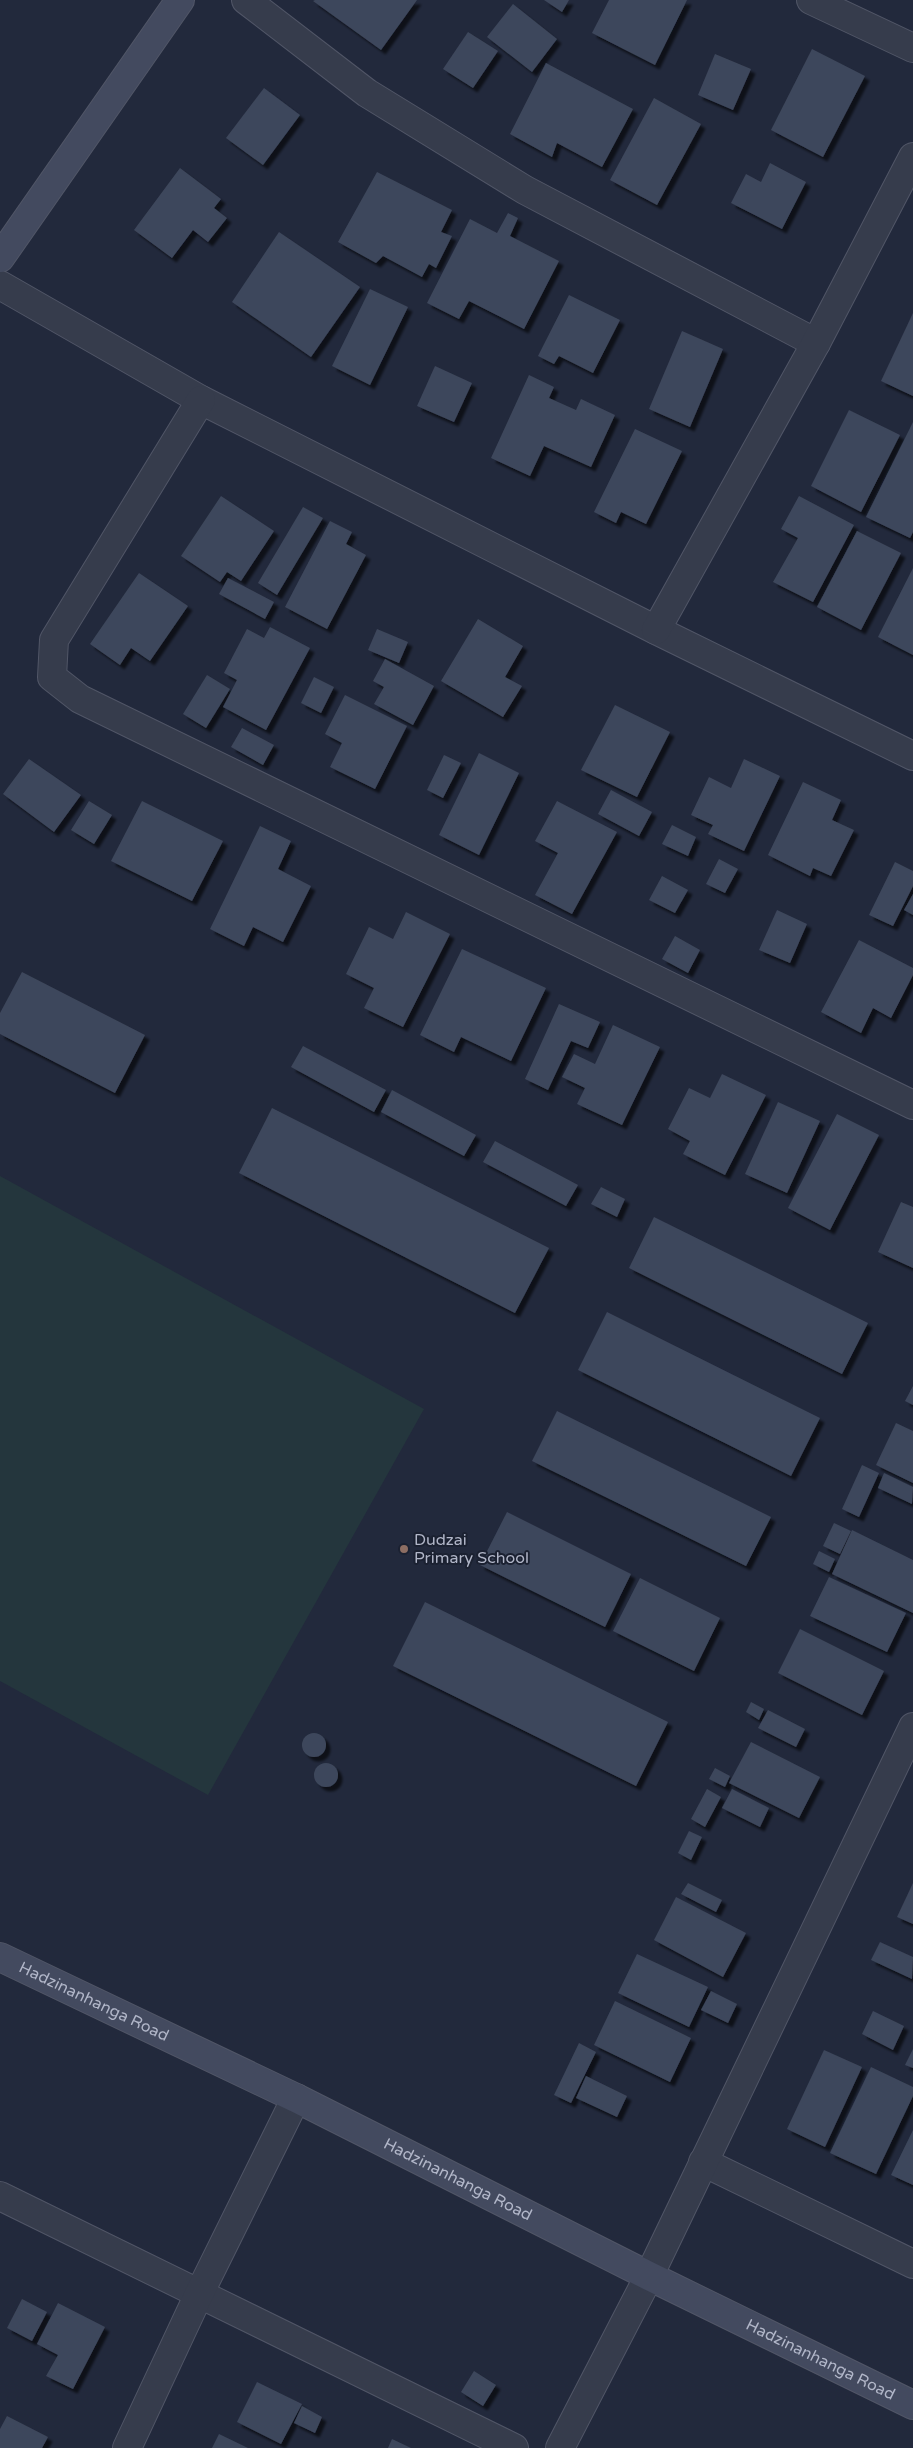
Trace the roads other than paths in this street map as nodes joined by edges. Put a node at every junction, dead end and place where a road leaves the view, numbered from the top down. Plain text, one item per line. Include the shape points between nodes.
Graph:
1 (180, 0) edge
2 (246, 0) edge
3 (812, 0) edge
4 (913, 48) edge
5 (913, 157) edge
6 (0, 258) edge
7 (0, 285) edge
8 (816, 343) junction
9 (201, 400) junction
10 (656, 630) junction
11 (913, 756) edge
12 (913, 1105) edge
13 (913, 1727) edge
14 (0, 1957) edge
15 (296, 2098) junction
16 (703, 2162) junction
17 (0, 2196) edge
18 (913, 2264) edge
19 (649, 2276) junction
20 (200, 2292) junction
21 (913, 2405) edge
22 (127, 2448) edge
23 (514, 2448) edge
24 (560, 2448) edge

1 - 6 street
2 - 8 street via 367,93 525,190
3 - 4 street
5 - 8 street
7 - 9 street
8 - 10 street
9 - 10 street
9 - 12 street via 54,640 52,676 80,699
10 - 11 street
13 - 16 street
14 - 15 street, Hadzinanhanga Road
15 - 19 street, Hadzinanhanga Road
15 - 20 street
16 - 18 street
16 - 19 street
17 - 20 street
19 - 21 street, Hadzinanhanga Road
19 - 24 street
20 - 22 street
20 - 23 street

